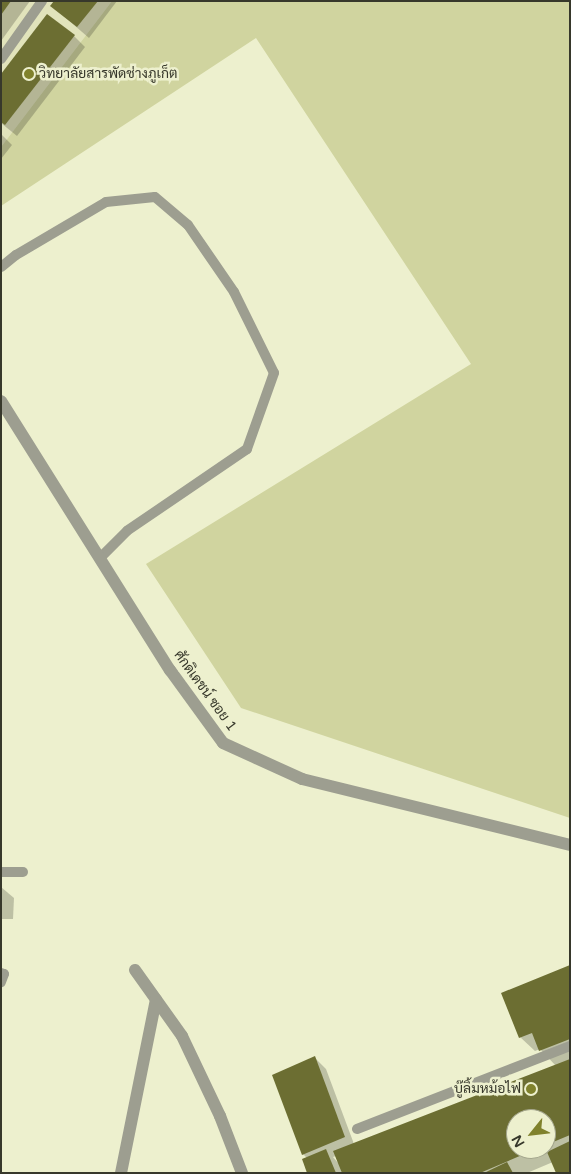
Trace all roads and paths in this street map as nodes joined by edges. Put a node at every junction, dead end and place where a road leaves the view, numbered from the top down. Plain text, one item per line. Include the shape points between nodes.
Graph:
1 (42, 1) edge
2 (1, 59) edge
3 (1, 267) edge
4 (1, 401) edge
5 (100, 558) junction
6 (570, 845) edge
7 (1, 872) edge
8 (23, 872) dead end
9 (135, 970) dead end
10 (1, 972) edge
11 (1, 982) edge
12 (156, 1000) junction
13 (570, 1046) edge
14 (357, 1129) dead end
15 (121, 1173) edge
16 (242, 1173) edge

1 - 2 lane
3 - 5 lane via 106,202 155,196 188,225 234,292 274,373 247,449 127,531
4 - 5 street, ศักดิเดชน์ ซอย 1
5 - 6 street, ศักดิเดชน์ ซอย 1 via 170,670 223,743 302,779
7 - 8 lane
9 - 12 street
10 - 11 lane via 4,974
12 - 15 street
12 - 16 street via 182,1036 220,1116
13 - 14 lane

